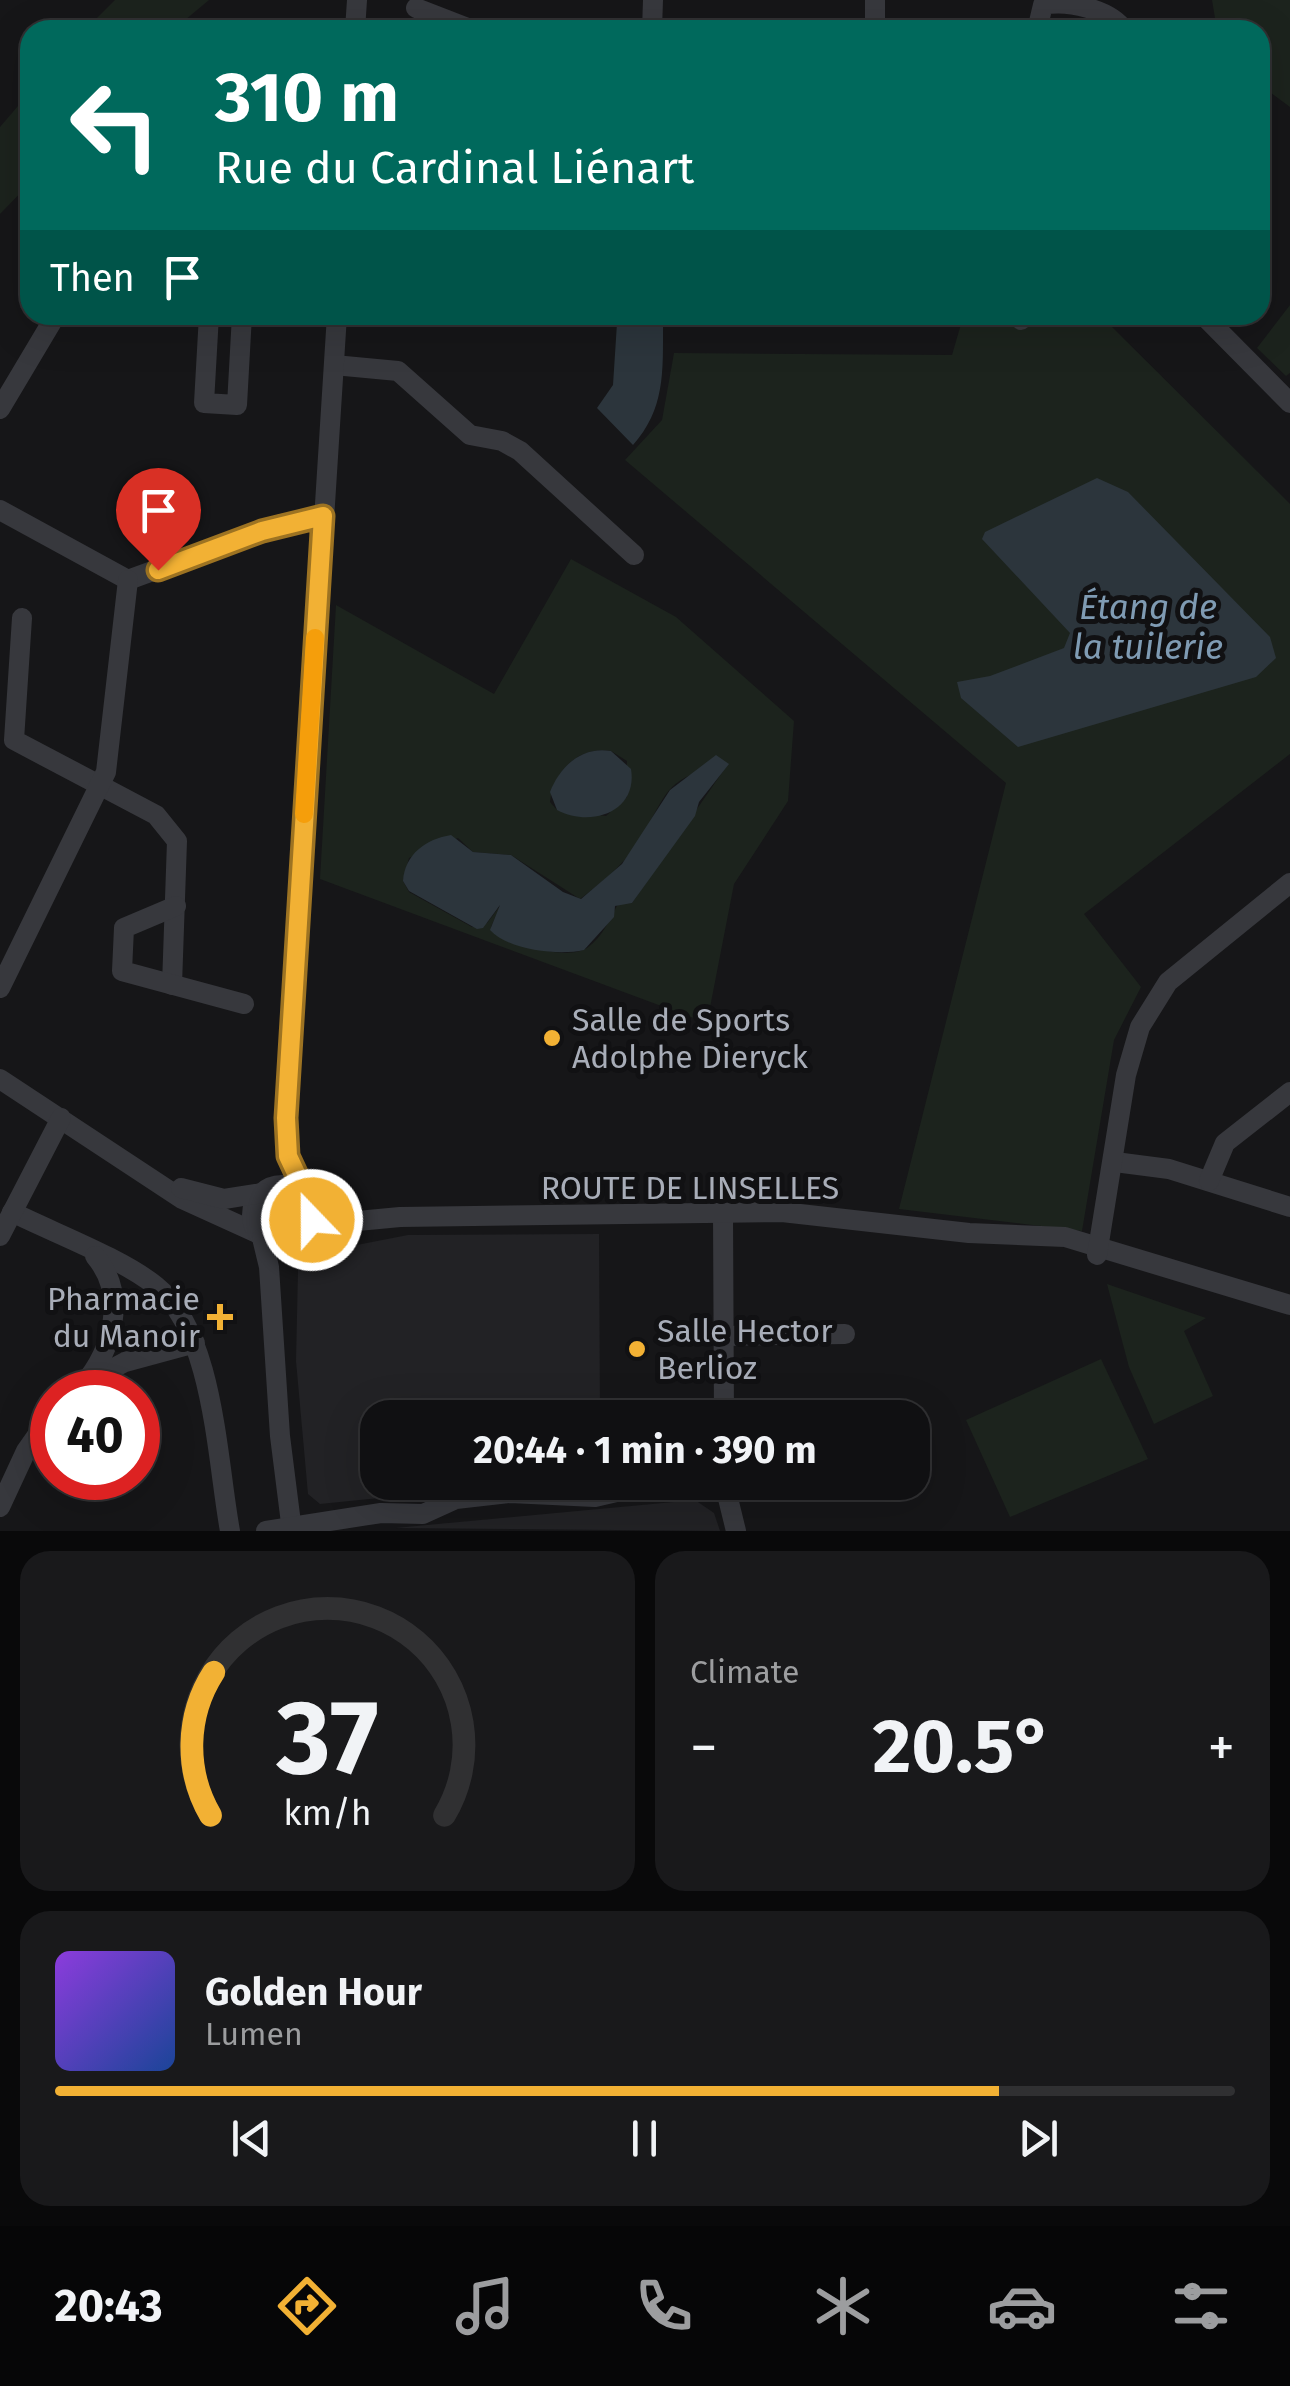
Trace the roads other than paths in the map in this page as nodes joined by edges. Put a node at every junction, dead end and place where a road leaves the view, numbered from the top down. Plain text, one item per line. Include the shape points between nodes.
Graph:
1 (418, 4) edge
2 (1038, 4) edge
3 (451, 20) edge
4 (1112, 20) edge
5 (50, 325) edge
6 (208, 325) edge
7 (241, 325) edge
8 (337, 325) edge
9 (1213, 325) edge
10 (334, 365) junction
11 (1290, 403) edge
12 (0, 409) edge
13 (0, 510) edge
14 (323, 516) junction
15 (634, 555) dead end
16 (128, 580) junction
17 (22, 618) dead end
18 (100, 787) junction
19 (1290, 883) edge
20 (176, 906) junction
21 (172, 984) junction
22 (0, 988) edge
23 (244, 1004) dead end
24 (0, 1078) edge
25 (1290, 1092) edge
26 (61, 1118) junction
27 (286, 1118) junction
28 (1115, 1162) junction
29 (151, 1177) junction
30 (1209, 1181) junction
31 (264, 1192) junction
32 (306, 1196) junction
33 (1290, 1207) edge
34 (12, 1212) junction
35 (723, 1214) junction
36 (400, 1217) junction
37 (0, 1236) edge
38 (260, 1236) junction
39 (301, 1238) junction
40 (1098, 1251) junction
41 (91, 1252) junction
42 (1290, 1305) edge
43 (1290, 1317) edge
44 (275, 1325) junction
45 (844, 1334) dead end
46 (724, 1336) junction
47 (195, 1342) junction
48 (93, 1370) edge
49 (111, 1370) edge
50 (724, 1400) edge
51 (30, 1445) edge
52 (454, 1500) edge
53 (728, 1500) edge
54 (1, 1502) edge
55 (292, 1529) edge
56 (230, 1531) edge
57 (266, 1531) edge
58 (736, 1531) edge

1 - 3 street
2 - 4 street via 1104,13
5 - 12 street
6 - 7 street via 204,403 237,405
8 - 10 street
9 - 11 street
10 - 14 street
10 - 15 street via 398,372 470,435 520,451
13 - 16 street
14 - 16 street
14 - 27 street
16 - 18 street via 111,746
17 - 18 street via 14,740
18 - 20 street via 170,828 179,850
18 - 22 street
19 - 28 street via 1179,972 1153,1001 1128,1061
20 - 21 street
20 - 21 street via 124,928 122,971
21 - 23 street
24 - 26 street
25 - 30 street via 1225,1143
26 - 29 street
26 - 34 street
27 - 31 street
27 - 32 street via 288,1156
28 - 30 street
28 - 40 street
29 - 31 street via 218,1198
29 - 38 street
30 - 33 street
31 - 32 street via 283,1185
31 - 38 street via 252,1213
32 - 36 street, ROUTE DE LINSELLES via 333,1208
32 - 39 street via 313,1216
34 - 37 street
34 - 41 street
35 - 36 street, ROUTE DE LINSELLES
35 - 40 street, ROUTE DE LINSELLES via 852,1218
35 - 46 street
36 - 39 street, ROUTE DE LINSELLES via 347,1222
38 - 39 street via 280,1246
38 - 44 street
39 - 44 street via 283,1270
40 - 42 street, ROUTE DE LINSELLES
40 - 43 street, ROUTE DE LINSELLES
41 - 47 street via 159,1288
41 - 48 street via 110,1277 114,1318
44 - 55 street
45 - 46 street
46 - 50 street
47 - 49 street
47 - 56 street
51 - 54 street
52 - 55 street via 423,1514 386,1512
53 - 58 street
55 - 57 street

